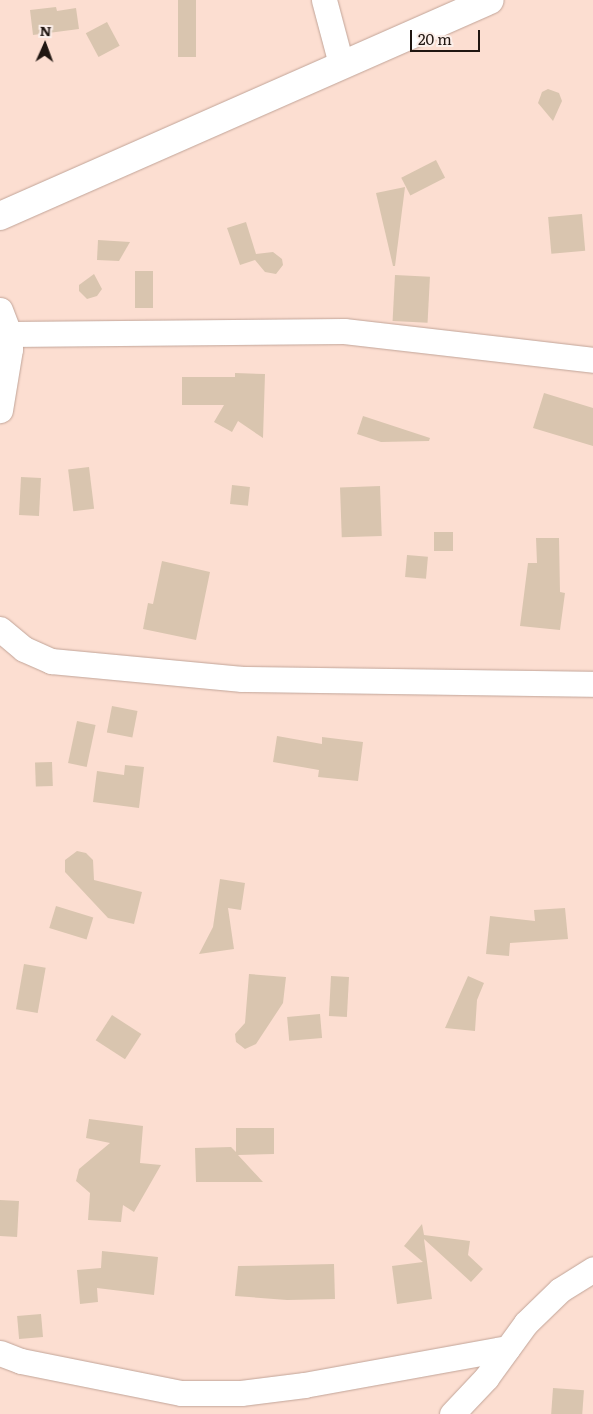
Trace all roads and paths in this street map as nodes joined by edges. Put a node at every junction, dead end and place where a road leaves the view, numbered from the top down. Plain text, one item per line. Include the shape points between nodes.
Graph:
1 (324, 0) edge
2 (490, 0) edge
3 (341, 64) junction
4 (0, 216) edge
5 (0, 310) edge
6 (9, 334) junction
7 (593, 360) edge
8 (0, 410) edge
9 (0, 629) edge
10 (593, 684) edge
11 (593, 1269) edge
12 (508, 1348) junction
13 (0, 1353) edge
14 (452, 1414) edge

1 - 3 street
2 - 3 street
3 - 4 street
5 - 6 street
6 - 7 street via 344,332
6 - 8 street via 10,349
9 - 10 street via 24,649 51,661 242,679
11 - 12 street via 560,1290 526,1323
12 - 13 street via 304,1385 241,1393 180,1393 21,1361
12 - 14 street via 486,1378

